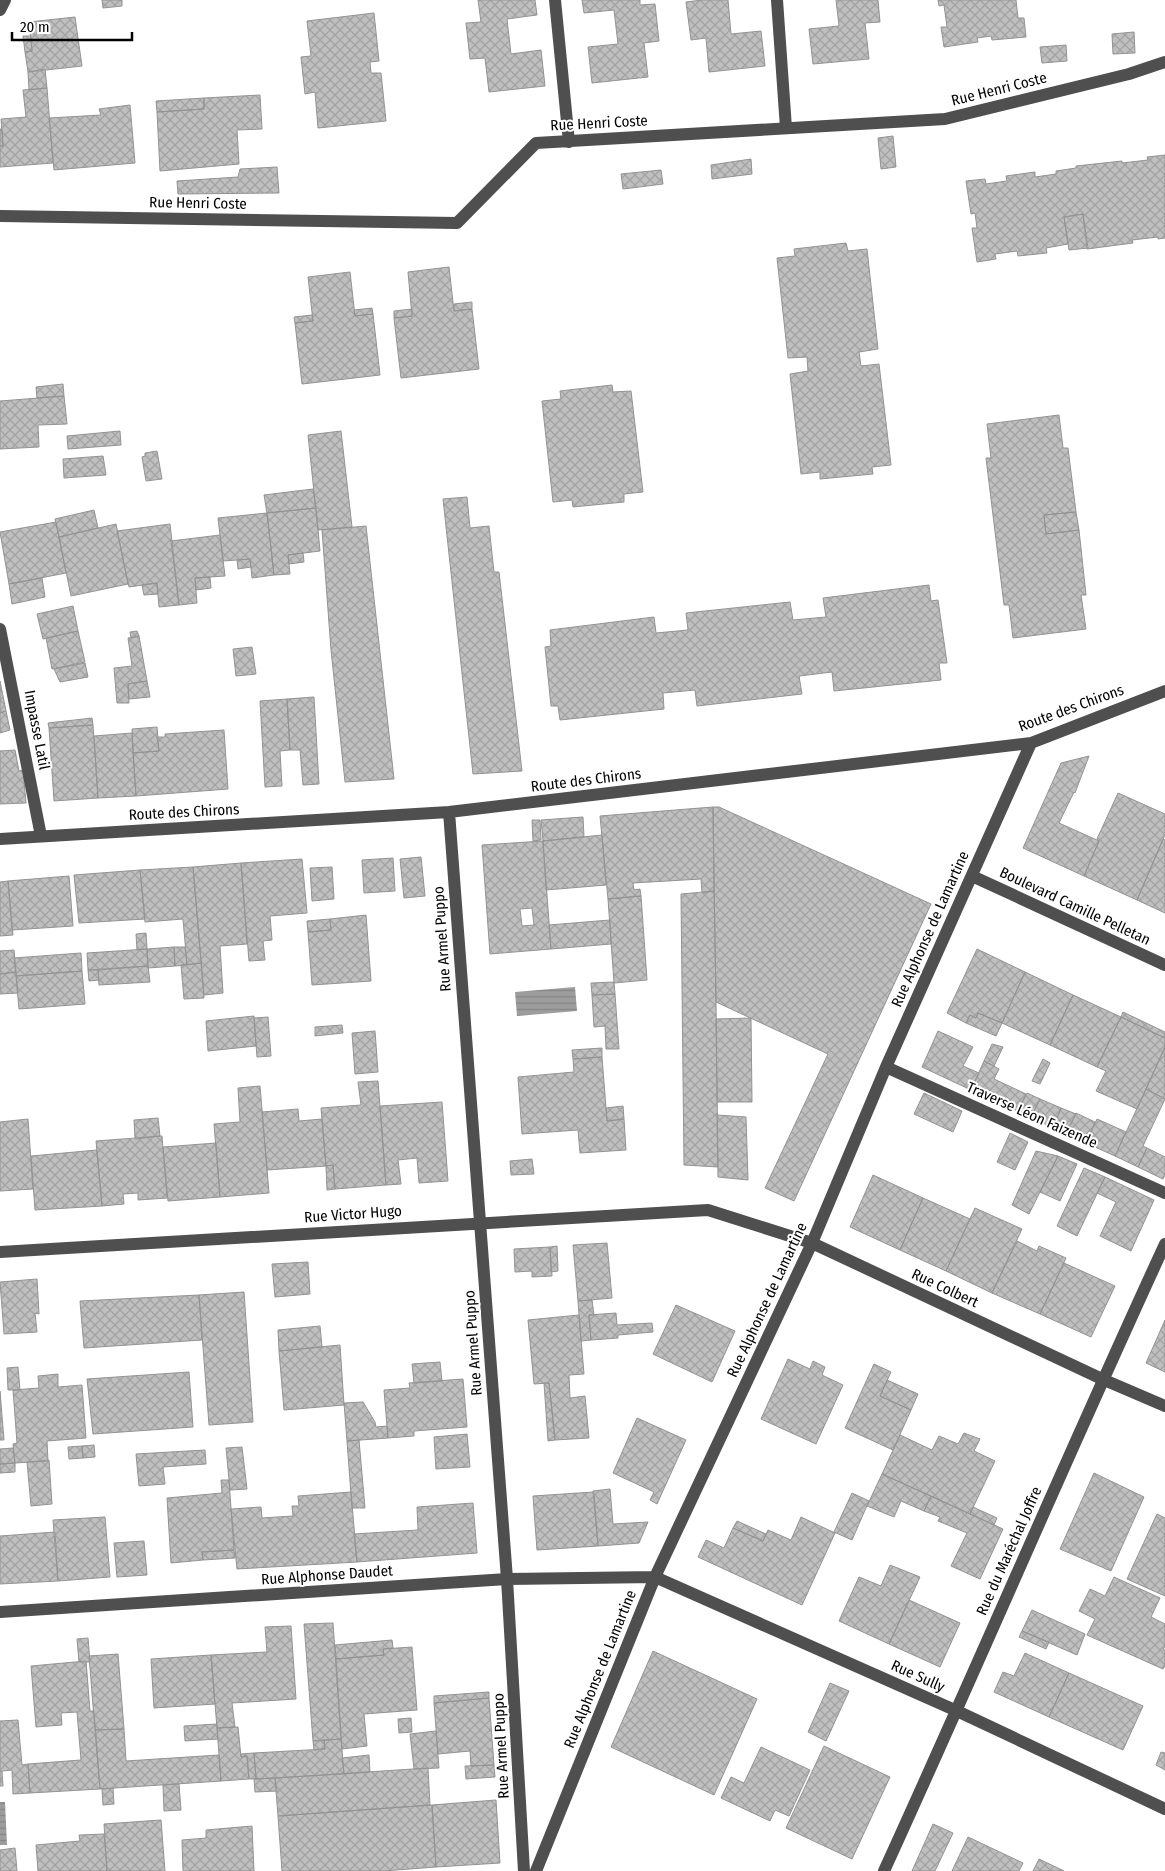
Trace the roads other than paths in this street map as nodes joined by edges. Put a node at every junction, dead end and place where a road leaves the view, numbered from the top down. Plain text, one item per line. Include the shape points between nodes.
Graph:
1 (5, 0) edge
2 (555, 0) edge
3 (777, 0) edge
4 (0, 10) edge
5 (1165, 62) edge
6 (786, 128) junction
7 (569, 142) junction
8 (0, 216) edge
9 (0, 629) edge
10 (1165, 691) edge
11 (1031, 743) junction
12 (449, 812) junction
13 (41, 836) junction
14 (0, 839) edge
15 (972, 876) junction
16 (1165, 965) edge
17 (886, 1067) junction
18 (1165, 1193) edge
19 (708, 1210) joint
20 (480, 1223) junction
21 (812, 1243) junction
22 (1165, 1244) edge
23 (0, 1252) edge
24 (1102, 1379) junction
25 (1165, 1406) edge
26 (656, 1577) junction
27 (508, 1579) junction
28 (0, 1612) edge
29 (957, 1710) junction
30 (1165, 1809) edge
31 (524, 1871) edge
32 (536, 1871) edge
33 (884, 1871) edge

1 - 4 street
2 - 7 street
3 - 6 street
5 - 6 street, Rue Henri Coste via 1129,74 945,119
6 - 7 street, Rue Henri Coste
7 - 8 street, Rue Henri Coste via 536,144 457,223
9 - 13 street, Impasse Latil
10 - 11 street, Route des Chirons
11 - 12 street, Route des Chirons
11 - 15 street, Rue Alphonse de Lamartine
12 - 13 street, Route des Chirons
12 - 20 street, Rue Armel Puppo
13 - 14 street, Route des Chirons
15 - 16 street, Boulevard Camille Pelletan
15 - 17 street, Rue Alphonse de Lamartine
17 - 18 street, Traverse Léon Faizende
17 - 21 street, Rue Alphonse de Lamartine
19 - 20 street, Rue Victor Hugo
19 - 21 street, Rue Colbert
20 - 23 street, Rue Victor Hugo
20 - 27 street, Rue Armel Puppo
21 - 24 street, Rue Colbert
21 - 26 street, Rue Alphonse de Lamartine
22 - 24 street, Rue du Maréchal Joffre
24 - 25 street, Rue Colbert
24 - 29 street, Rue du Maréchal Joffre
26 - 27 street, Rue Alphonse Daudet
26 - 29 street, Rue Sully
26 - 32 street, Rue Alphonse de Lamartine
27 - 28 street, Rue Alphonse Daudet
27 - 31 street, Rue Armel Puppo
29 - 30 street, Rue Sully
29 - 33 street, Rue du Maréchal Joffre

